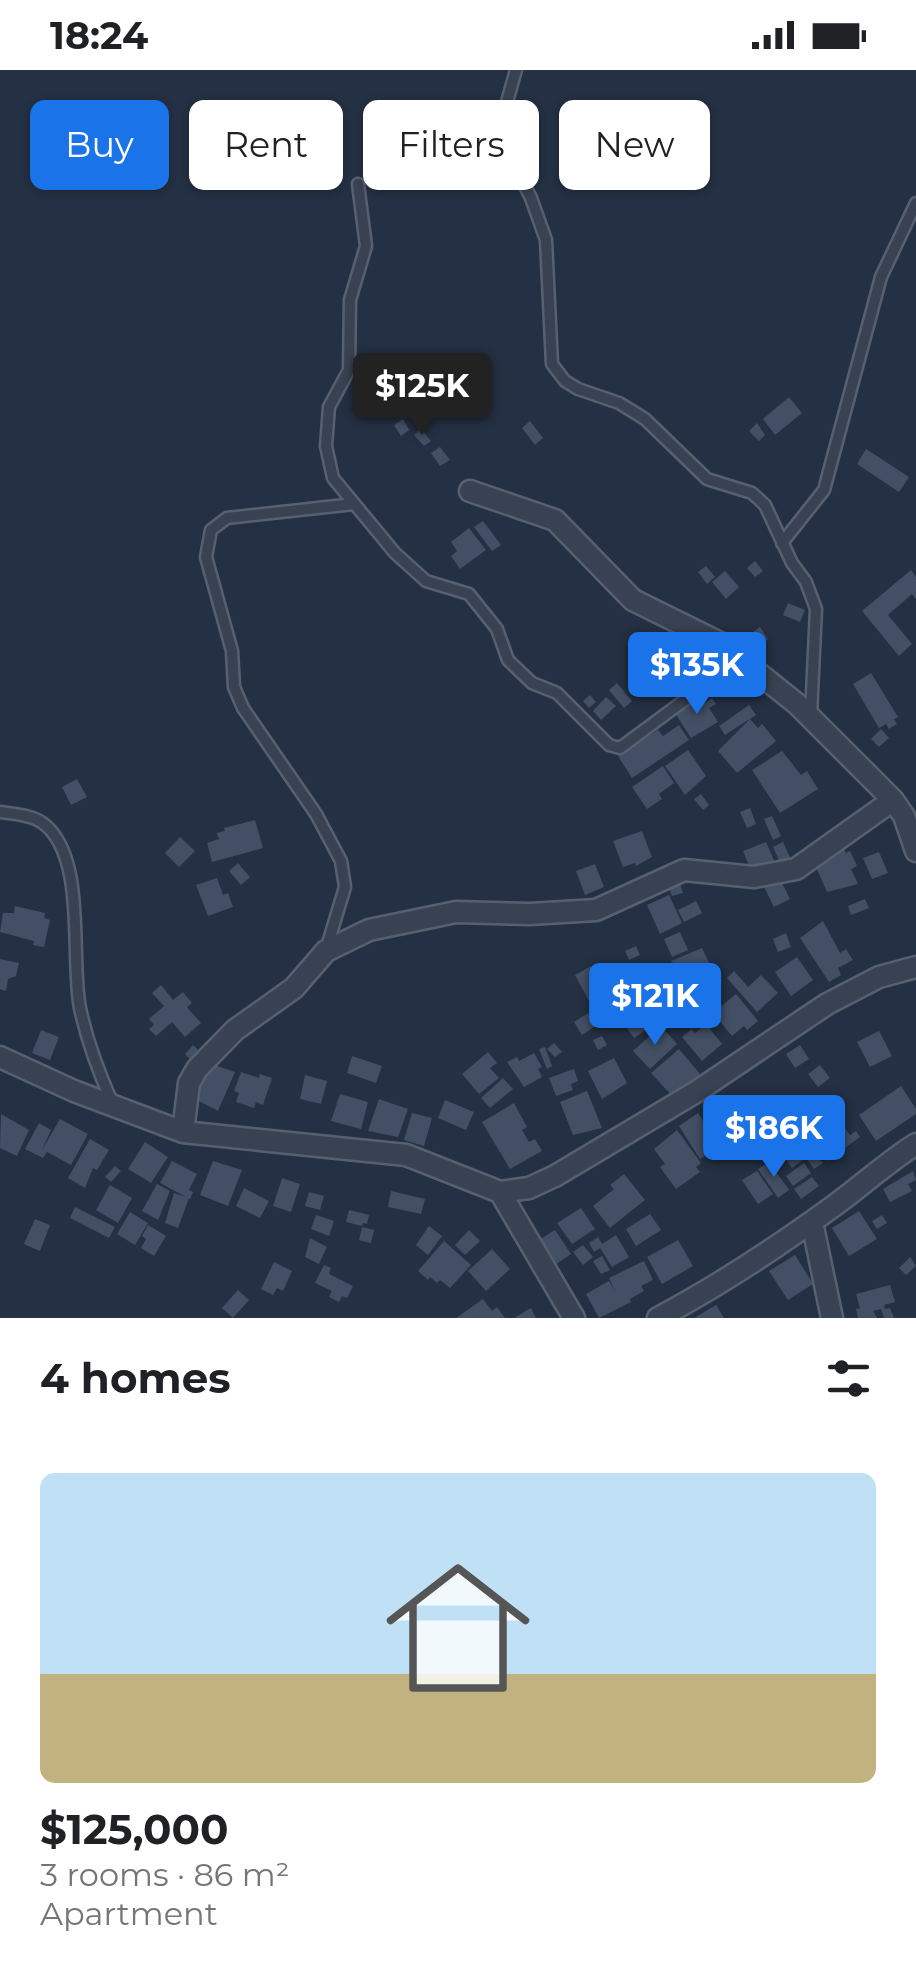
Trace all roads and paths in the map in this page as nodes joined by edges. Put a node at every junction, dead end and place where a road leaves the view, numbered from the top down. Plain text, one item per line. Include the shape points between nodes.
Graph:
1 (516, 70) edge
2 (358, 184) dead end
3 (916, 203) edge
4 (470, 491) dead end
5 (354, 504) junction
6 (782, 544) junction
7 (740, 659) junction
8 (811, 718) junction
9 (904, 810) edge
10 (0, 812) edge
11 (916, 851) edge
12 (326, 951) junction
13 (916, 967) edge
14 (0, 1056) edge
15 (115, 1108) junction
16 (183, 1132) junction
17 (916, 1144) edge
18 (500, 1192) junction
19 (812, 1222) junction
20 (687, 1311) edge
21 (574, 1318) edge
22 (658, 1318) edge
23 (832, 1318) edge

1 - 6 lane via 504,109 504,145 546,240 552,364 565,381 644,420 708,479 752,493
2 - 5 lane via 366,246 350,300 349,370 329,407 326,446 333,478
3 - 6 lane via 881,277 824,490
4 - 7 street via 555,520 633,600
5 - 7 lane via 426,580 469,594 497,630 508,660 532,683 557,692 609,745 620,748
5 - 12 lane via 227,518 211,530 206,556 232,650 234,687 341,861 346,887
6 - 8 lane via 816,609
7 - 8 street
8 - 9 street
9 - 11 street
9 - 12 street via 796,869 754,877 684,870 596,910 456,912 369,930
10 - 15 lane via 44,824 65,852 80,1004 94,1064
12 - 16 street via 294,988 196,1069
13 - 18 street via 827,1004 556,1176
14 - 15 street
15 - 16 street
16 - 18 street via 406,1155
17 - 19 street
18 - 21 street
19 - 20 street
19 - 23 street
20 - 22 street

